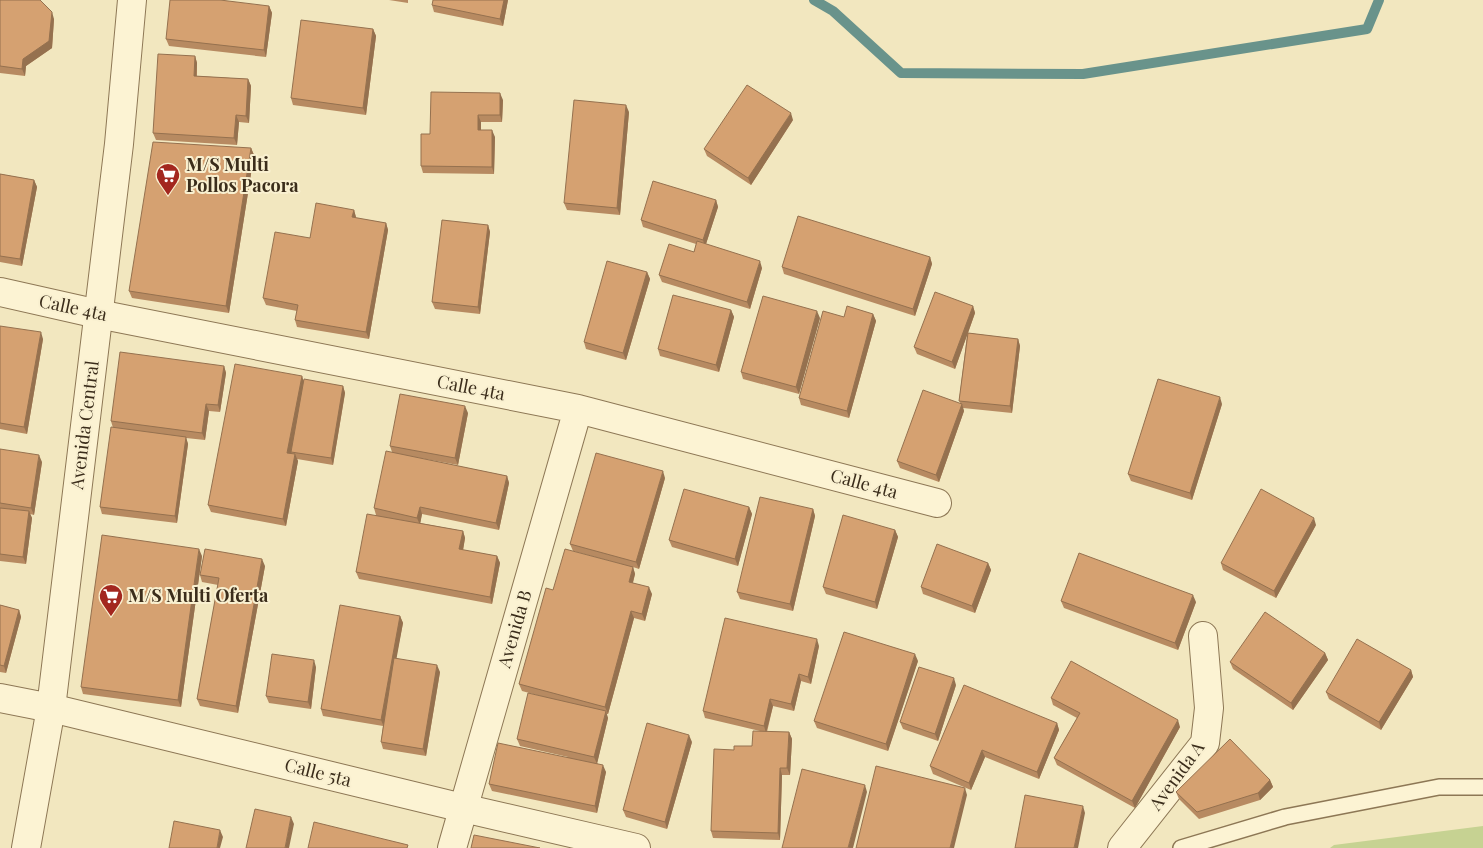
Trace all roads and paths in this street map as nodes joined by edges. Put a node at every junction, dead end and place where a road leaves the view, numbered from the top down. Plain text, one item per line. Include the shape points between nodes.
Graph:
1 (132, 0) edge
2 (0, 292) edge
3 (98, 314) junction
4 (578, 409) junction
5 (937, 503) dead end
6 (1202, 636) dead end
7 (0, 698) edge
8 (51, 708) junction
9 (1483, 787) edge
10 (463, 808) junction
11 (26, 848) edge
12 (452, 848) edge
13 (636, 848) edge
14 (1122, 848) edge
15 (1181, 848) edge

1 - 3 street, Avenida Central via 119,144
2 - 3 street, Calle 4ta
3 - 4 street, Calle 4ta
3 - 8 street, Avenida Central
4 - 5 street, Calle 4ta
4 - 10 street, Avenida B
6 - 14 street, Avenida A via 1209,708 1205,743
7 - 8 street, Calle 5ta
8 - 10 street, Calle 5ta
8 - 11 street, Avenida Central
9 - 15 lane via 1439,787 1285,818
10 - 12 street, Avenida B
10 - 13 street, Calle 5ta

